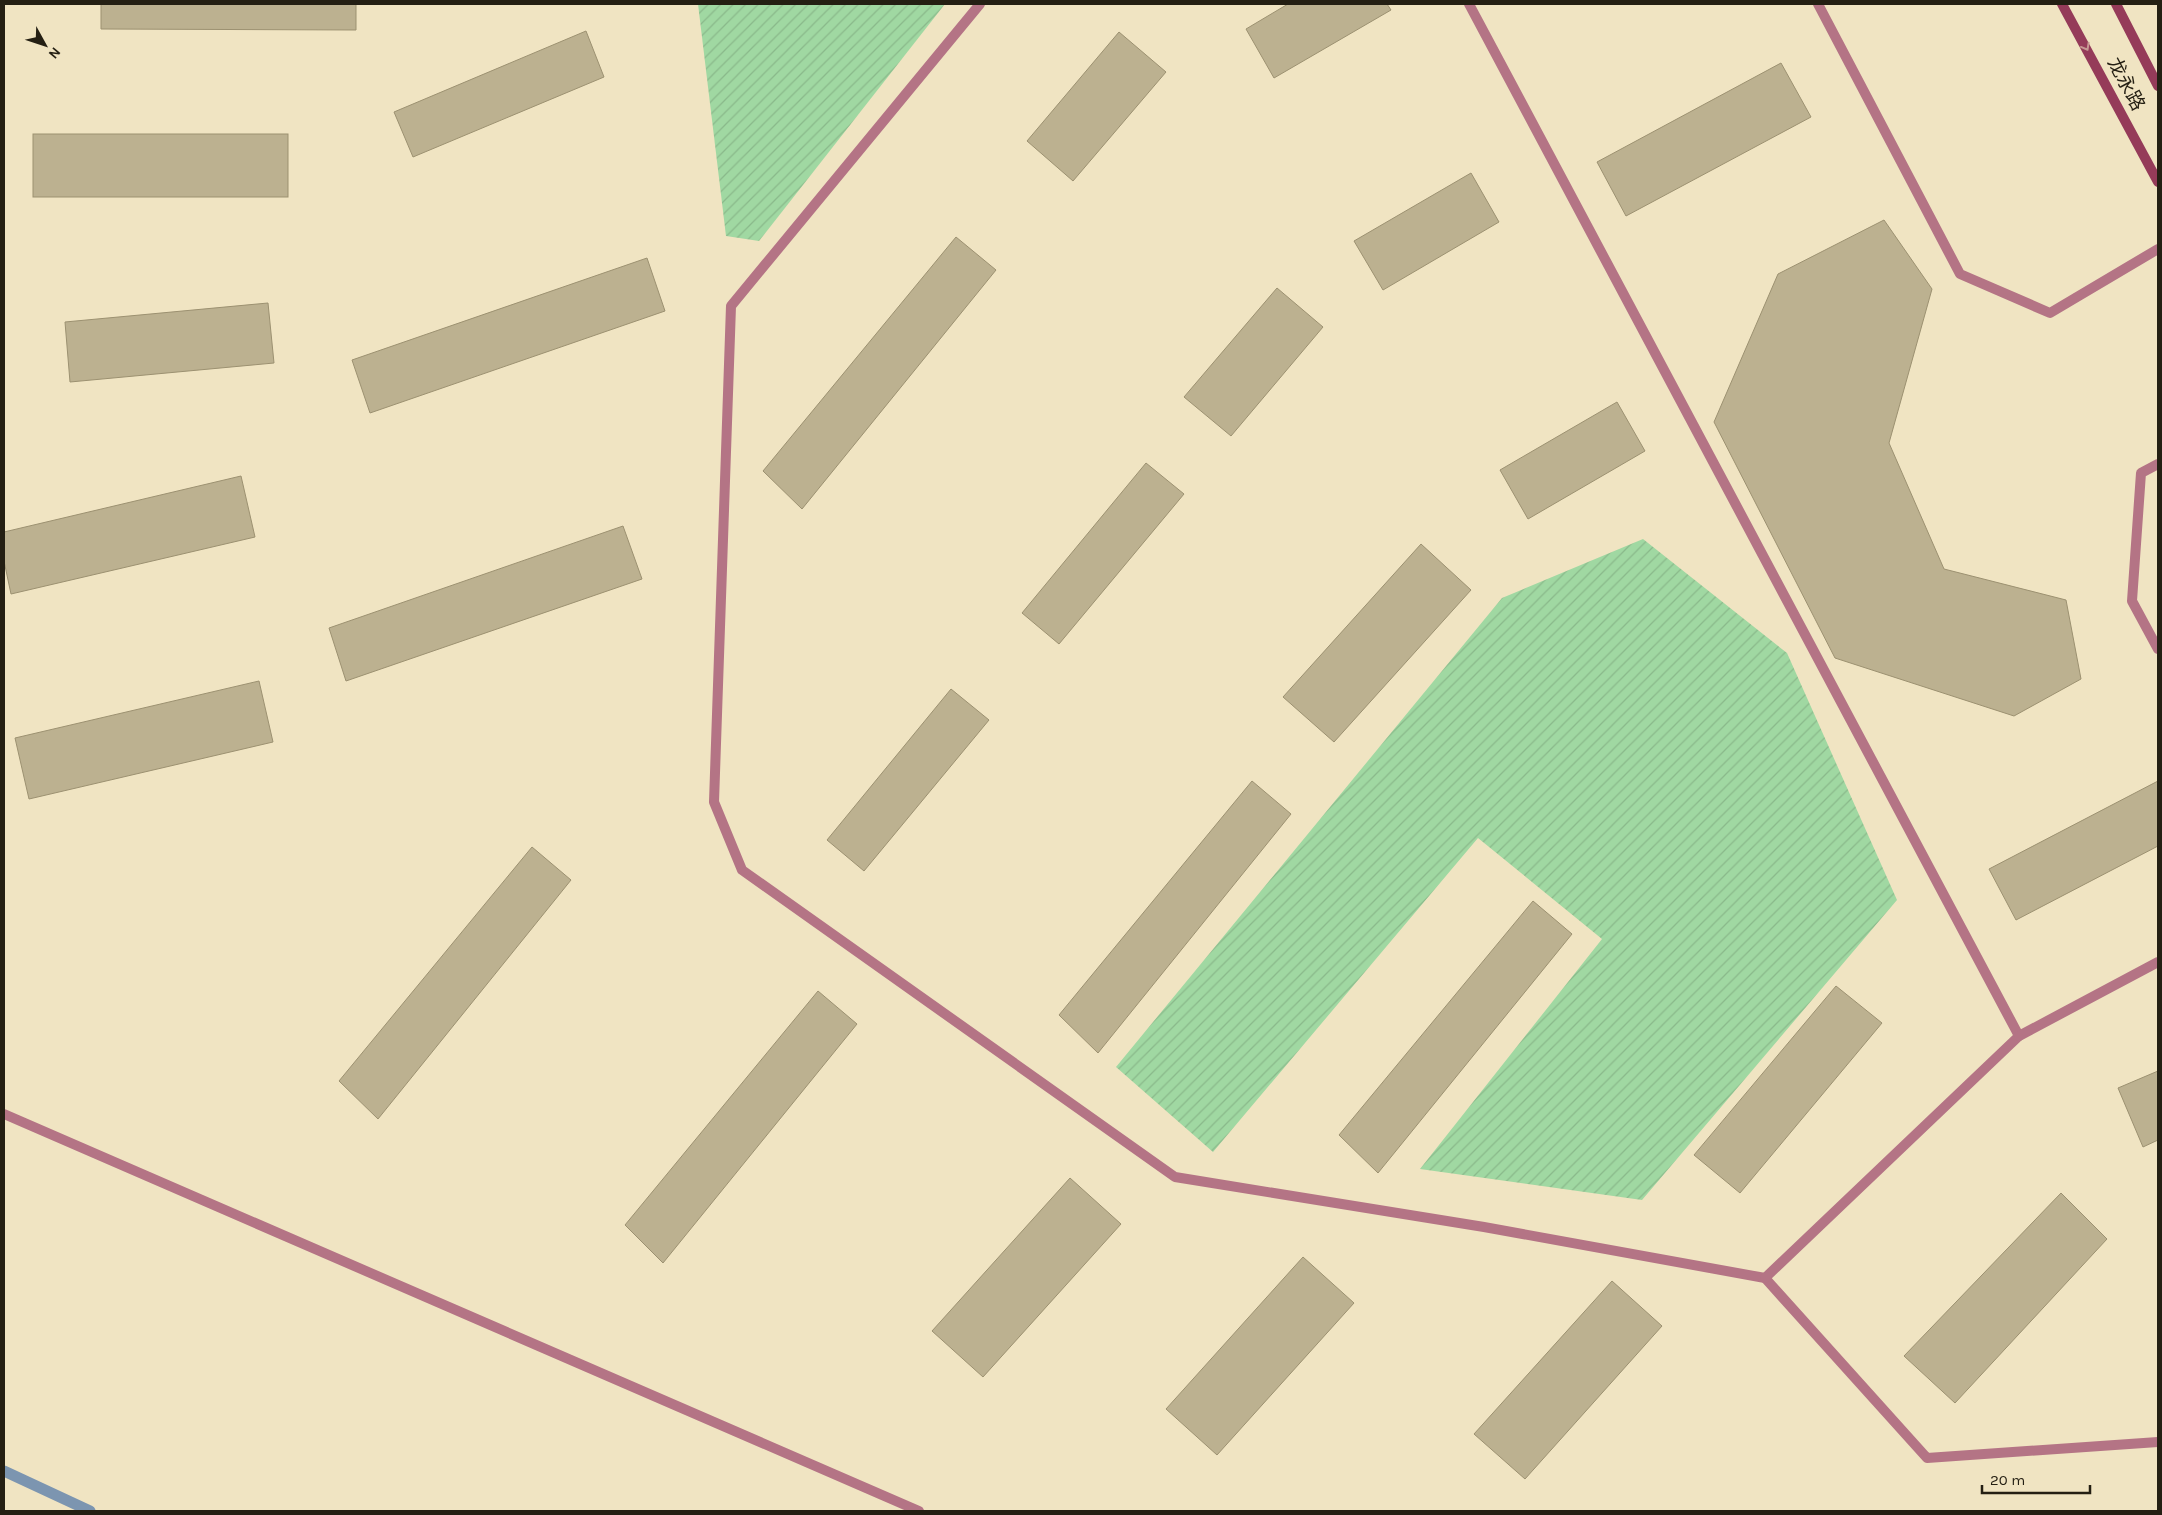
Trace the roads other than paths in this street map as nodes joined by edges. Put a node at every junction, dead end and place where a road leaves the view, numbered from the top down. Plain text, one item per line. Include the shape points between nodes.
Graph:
1 (980, 4) edge
2 (1469, 4) edge
3 (1818, 4) edge
4 (2062, 4) edge
5 (2116, 4) edge
6 (2158, 86) edge
7 (2158, 182) edge
8 (2158, 249) edge
9 (2158, 464) edge
10 (2158, 649) edge
11 (2158, 962) edge
12 (2019, 1036) junction
13 (4, 1114) edge
14 (1766, 1278) junction
15 (2158, 1442) edge
16 (919, 1511) edge

1 - 14 street via 731,306 714,802 742,870 1175,1177 1484,1227
2 - 12 street
3 - 8 street via 1960,274 2050,313
4 -> 7 main road, 龙永路
5 - 6 main road, 龙永路
9 - 10 street via 2141,473 2132,602
11 - 12 street
12 - 14 street
13 - 16 street
14 - 15 street via 1928,1458

